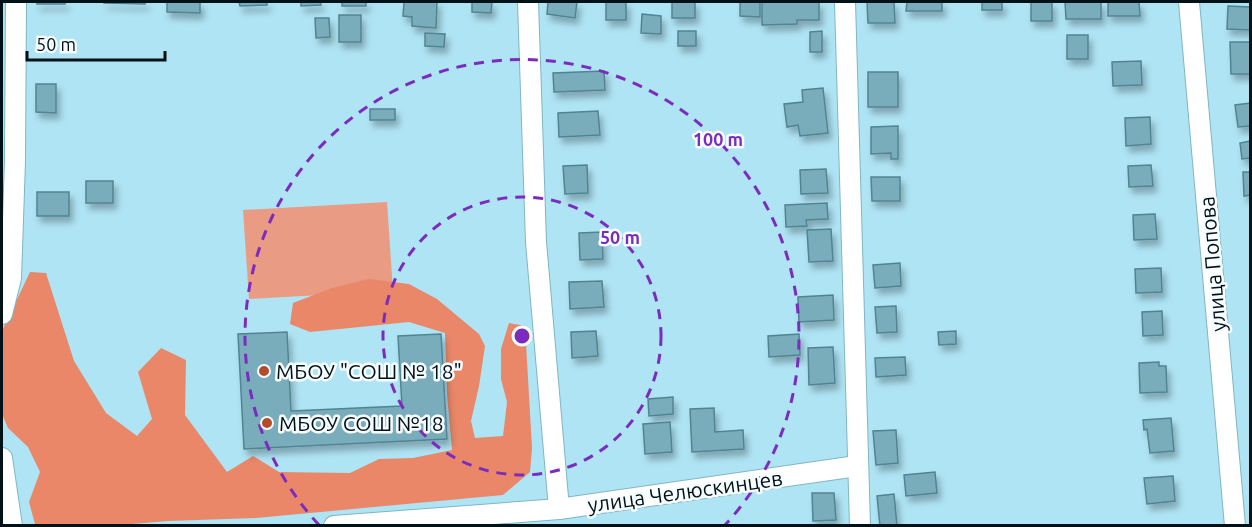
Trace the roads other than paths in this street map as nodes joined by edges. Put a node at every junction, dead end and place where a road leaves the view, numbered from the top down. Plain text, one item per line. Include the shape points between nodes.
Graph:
1 (16, 2) edge
2 (528, 2) edge
3 (845, 2) edge
4 (1189, 2) edge
5 (2, 314) edge
6 (2, 458) edge
7 (856, 466) junction
8 (559, 509) junction
9 (12, 525) edge
10 (334, 525) edge
11 (860, 525) edge
12 (1235, 525) edge

1 - 5 street via 11,278
2 - 8 street via 536,242
3 - 7 street
4 - 12 street, улица Попова
6 - 9 street
7 - 8 street, улица Челюскинцев
7 - 11 street
8 - 10 street, улица Челюскинцев

